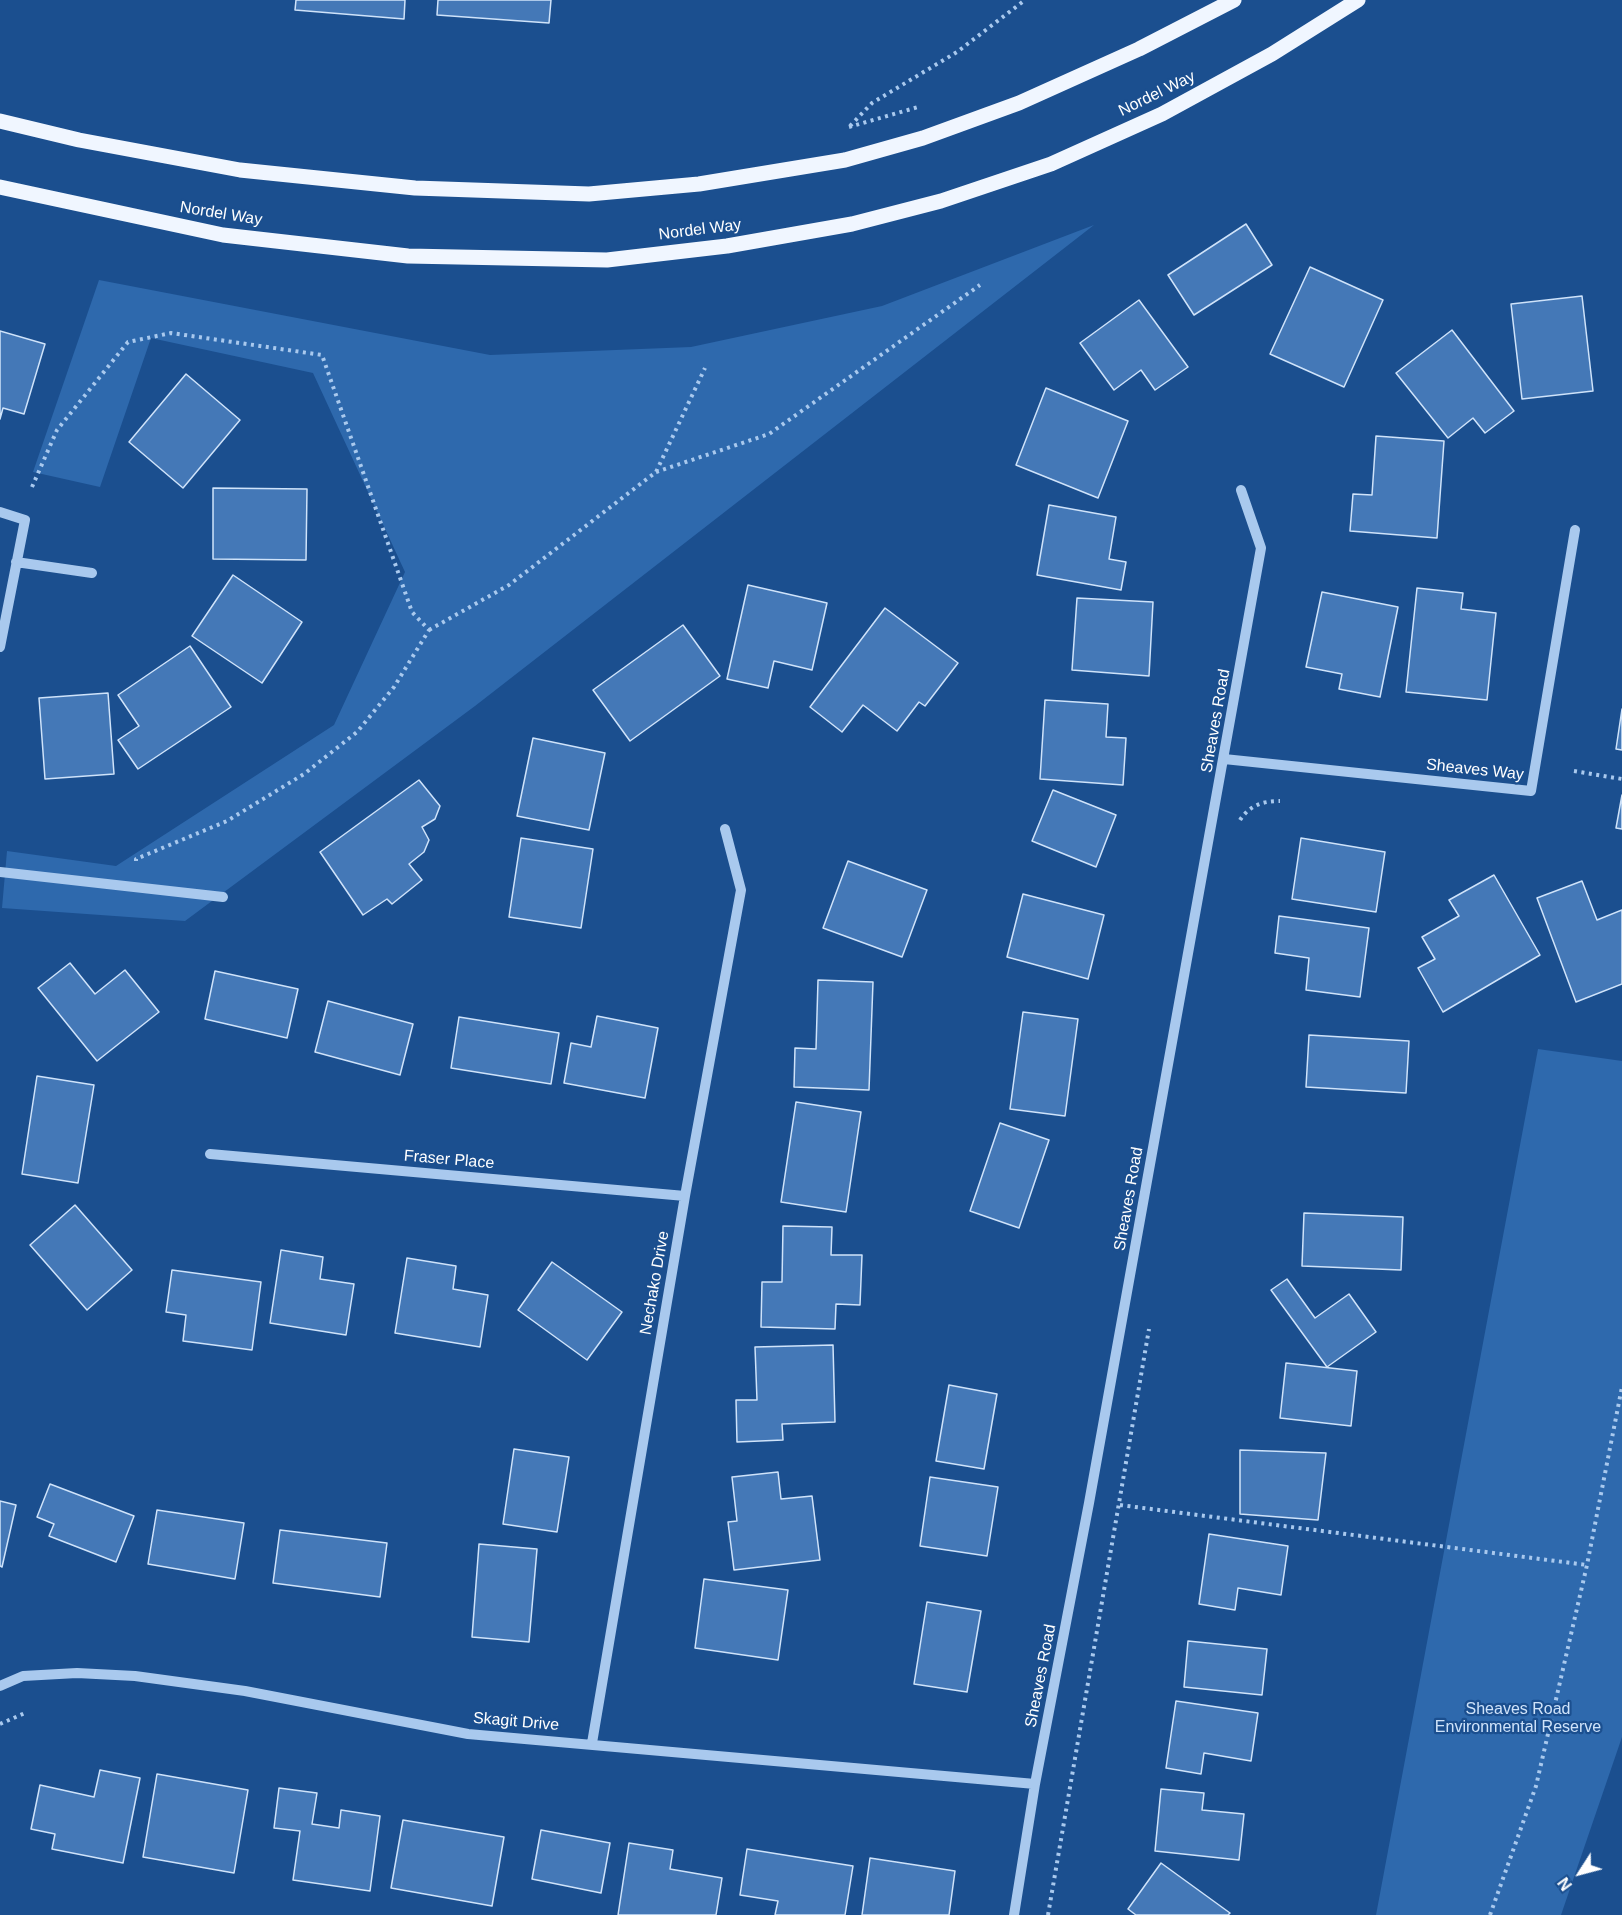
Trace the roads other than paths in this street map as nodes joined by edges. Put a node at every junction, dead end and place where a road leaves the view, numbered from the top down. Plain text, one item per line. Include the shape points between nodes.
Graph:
1 (1234, 0) edge
2 (1358, 0) edge
3 (0, 121) edge
4 (0, 187) edge
5 (1241, 490) dead end
6 (0, 512) edge
7 (1575, 531) dead end
8 (16, 562) junction
9 (92, 573) dead end
10 (0, 646) edge
11 (1224, 759) junction
12 (725, 829) dead end
13 (0, 873) edge
14 (223, 897) dead end
15 (210, 1154) dead end
16 (686, 1196) junction
17 (0, 1686) edge
18 (592, 1743) junction
19 (1035, 1784) junction
20 (1014, 1915) edge

1 - 3 main road via 1139,49 1030,98 924,138 845,160 699,184 589,194 415,188 240,170
2 - 4 main road, Nordel Way via 1272,54 1162,114 1051,164 941,201 852,224 727,246 607,260 408,256 223,235
5 - 11 street, Sheaves Road via 1261,548
6 - 8 street via 25,520
7 - 11 street, Sheaves Way via 1531,791
8 - 9 street
8 - 10 street
11 - 19 street, Sheaves Road
12 - 16 street, Nechako Drive via 741,890
13 - 14 street
15 - 16 street, Fraser Place
16 - 18 street, Nechako Drive
17 - 18 street, Skagit Drive via 22,1676 135,1676 245,1691 468,1734
18 - 19 street, Skagit Drive
19 - 20 street, Sheaves Road

